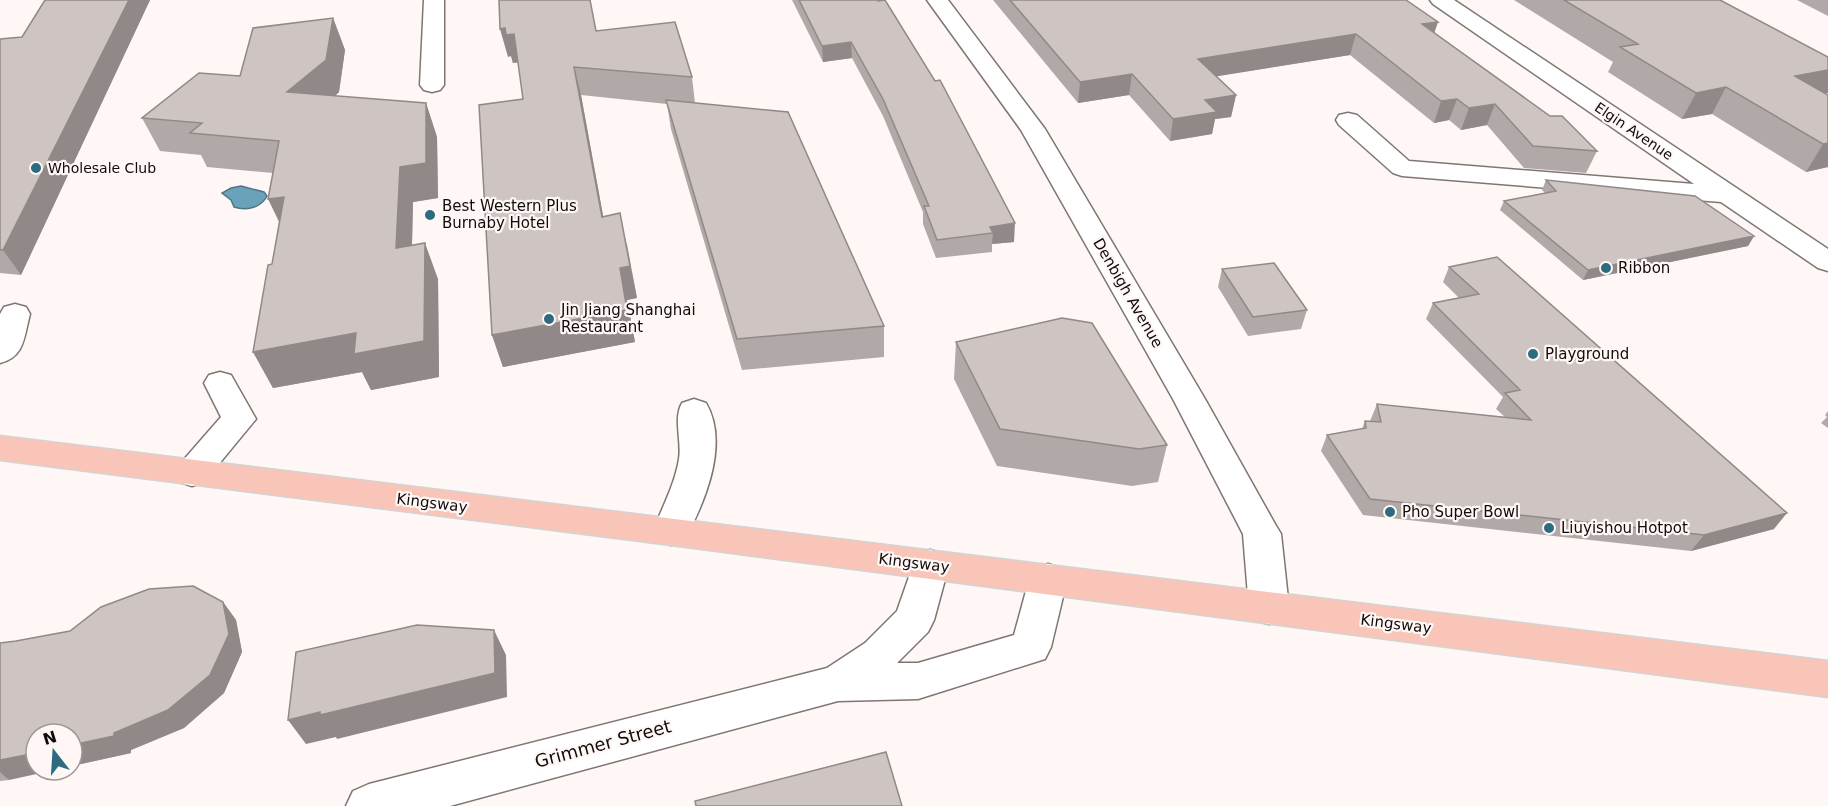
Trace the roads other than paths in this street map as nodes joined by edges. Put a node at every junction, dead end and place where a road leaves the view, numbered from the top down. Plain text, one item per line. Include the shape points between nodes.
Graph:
1 (434, 0) edge
2 (937, 0) edge
3 (1440, 0) edge
4 (432, 85) dead end
5 (1348, 120) dead end
6 (1728, 194) junction
7 (1828, 261) edge
8 (15, 314) dead end
9 (0, 353) edge
10 (220, 383) dead end
11 (694, 411) dead end
12 (0, 448) edge
13 (192, 473) junction
14 (671, 531) junction
15 (930, 565) junction
16 (1048, 580) junction
17 (1269, 608) junction
18 (1828, 679) edge
19 (838, 683) junction
20 (369, 806) edge

1 - 4 street
2 - 17 street, Denbigh Avenue via 1033,129 1189,399 1262,534
3 - 6 street, Elgin Avenue
5 - 6 street via 1402,168
6 - 7 street, Elgin Avenue
8 - 9 street
10 - 13 street via 239,419
11 - 14 street via 699,436 694,474
12 - 13 main road, Kingsway
13 - 14 main road, Kingsway
14 - 15 main road, Kingsway
15 - 16 main road, Kingsway
15 - 19 street, Grimmer Street via 914,620 879,655
16 - 17 main road, Kingsway
16 - 19 street, Grimmer Street via 1031,647 918,681
17 - 18 main road, Kingsway
19 - 20 street, Grimmer Street

